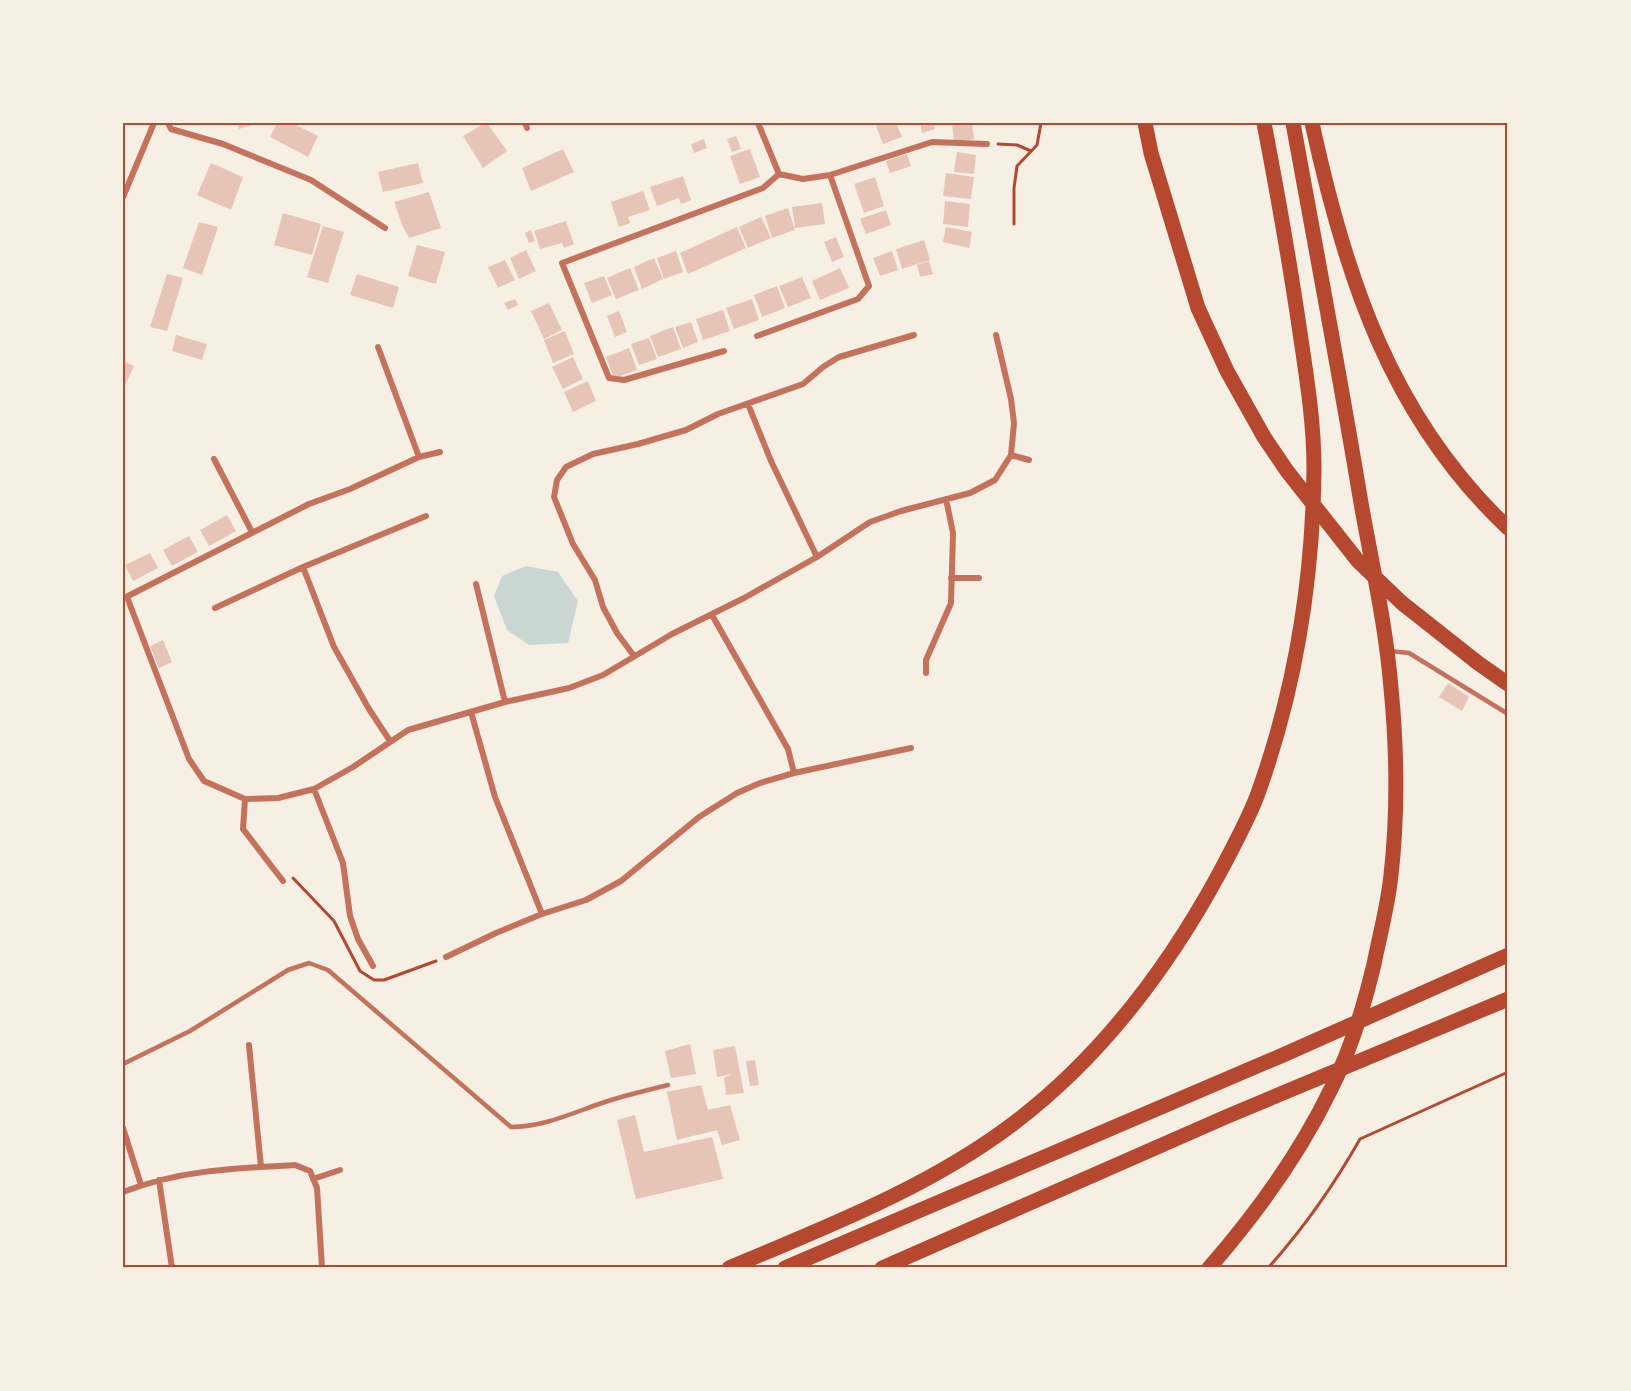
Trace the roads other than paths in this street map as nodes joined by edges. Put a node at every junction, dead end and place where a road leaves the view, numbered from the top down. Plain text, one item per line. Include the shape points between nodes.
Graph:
1 (154, 123) edge
2 (168, 123) edge
3 (758, 123) edge
4 (1145, 123) edge
5 (1264, 123) edge
6 (1293, 123) edge
7 (1312, 123) edge
8 (987, 144) road end
9 (779, 174) junction
10 (830, 175) junction
11 (123, 197) edge
12 (385, 228) dead end
13 (914, 335) dead end
14 (996, 335) dead end
15 (757, 336) dead end
16 (378, 347) dead end
17 (724, 351) dead end
18 (748, 404) junction
19 (440, 452) dead end
20 (1011, 456) junction
21 (419, 457) junction
22 (214, 459) dead end
23 (1029, 460) dead end
24 (946, 499) junction
25 (426, 516) dead end
26 (1508, 528) edge
27 (252, 532) junction
28 (817, 557) junction
29 (303, 567) junction
30 (951, 578) junction
31 (979, 578) dead end
32 (476, 584) dead end
33 (125, 597) edge
34 (215, 608) dead end
35 (712, 615) junction
36 (1387, 651) junction
37 (634, 656) junction
38 (926, 673) dead end
39 (1508, 684) edge
40 (505, 702) junction
41 (471, 712) junction
42 (1508, 714) edge
43 (390, 741) junction
44 (911, 748) dead end
45 (794, 773) junction
46 (314, 789) junction
47 (245, 799) junction
48 (283, 881) dead end
49 (542, 914) junction
50 (1508, 955) edge
51 (446, 957) road end
52 (373, 966) dead end
53 (1508, 999) edge
54 (249, 1046) dead end
55 (123, 1064) edge
56 (669, 1085) dead end
57 (123, 1128) edge
58 (261, 1167) junction
59 (340, 1170) dead end
60 (313, 1179) junction
61 (159, 1180) junction
62 (141, 1185) junction
63 (123, 1192) edge
64 (172, 1268) edge
65 (322, 1268) edge
66 (729, 1268) edge
67 (785, 1268) edge
68 (882, 1268) edge
69 (1209, 1268) edge

1 - 11 street
2 - 12 street via 171,129 223,144 311,180
3 - 9 street
4 - 39 highway via 1198,308 1264,437 1358,561 1401,603
5 - 66 highway via 1304,355 1314,467 1309,555 1294,663 1275,740 1243,829 1182,937 1132,1006 1099,1047 1044,1099 971,1153 893,1195
6 - 36 highway
7 - 26 highway via 1349,267 1380,348 1434,443 1463,482
8 - 10 street via 932,142
9 - 10 street via 803,179
9 - 17 street via 763,188 562,263 609,378 624,380
10 - 15 street via 869,286 858,299
13 - 18 street via 839,357 802,384
14 - 20 street via 1014,423
16 - 21 street
18 - 28 street
18 - 37 street via 686,430 593,454 566,467 557,480 554,497 573,544 595,580 617,633
19 - 21 street
20 - 23 street
20 - 24 street via 995,480 970,493
21 - 27 street
22 - 27 street
24 - 28 street via 870,522
24 - 30 street via 953,533
25 - 29 street
27 - 33 street
28 - 35 street
29 - 34 street
29 - 43 street via 334,647
30 - 31 street
30 - 38 street via 951,603 926,660
32 - 40 street
33 - 47 street via 189,759 204,781
35 - 37 street
35 - 45 street via 788,749
36 - 42 lane via 1409,653
36 - 69 highway via 1395,751 1395,823 1391,876 1368,989 1332,1088 1293,1157 1257,1210
37 - 40 street via 603,675 569,688
40 - 41 street
41 - 43 street via 408,730
41 - 49 street via 495,797
43 - 46 street
44 - 45 street
45 - 49 street via 737,793 699,817 621,881 586,900
46 - 47 street via 278,798
46 - 52 street via 343,863 350,916
47 - 48 street via 243,829
49 - 51 street
50 - 67 highway
53 - 68 highway
54 - 58 street
55 - 56 lane via 190,1031 288,970 309,963 328,970 511,1127 552,1121
57 - 62 street
58 - 60 street via 295,1166 310,1171
58 - 61 street via 195,1172
59 - 60 street
60 - 65 street via 317,1188
61 - 62 street
61 - 64 street
62 - 63 street

